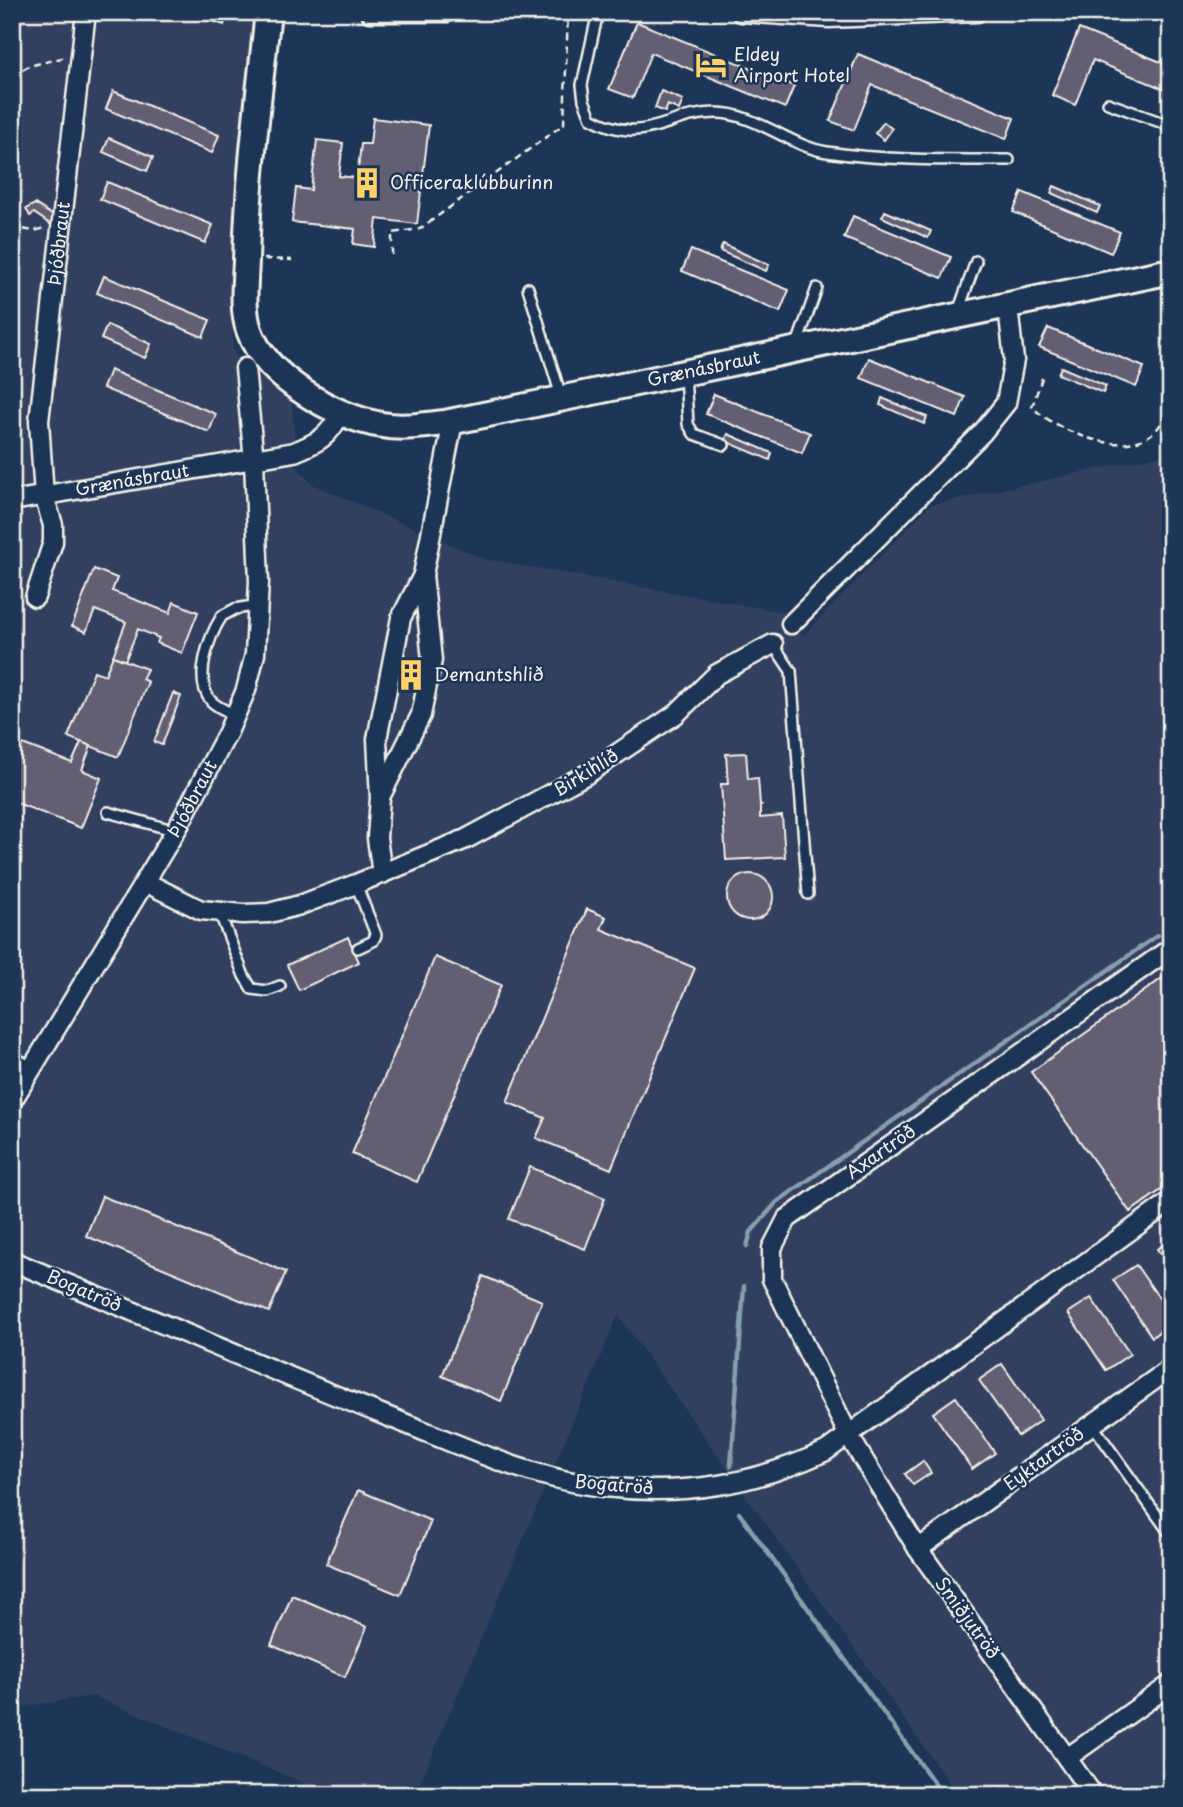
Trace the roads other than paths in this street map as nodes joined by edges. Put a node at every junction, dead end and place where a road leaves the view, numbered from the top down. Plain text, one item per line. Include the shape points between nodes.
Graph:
1 (86, 12) edge
2 (268, 12) edge
3 (370, 12) edge
4 (447, 12) edge
5 (598, 12) edge
6 (741, 12) edge
7 (977, 12) edge
8 (424, 13) edge
9 (1108, 103) dead end
10 (1171, 126) edge
11 (1009, 160) dead end
12 (976, 261) dead end
13 (1171, 271) edge
14 (528, 288) dead end
15 (817, 288) dead end
16 (1008, 307) junction
17 (956, 317) junction
18 (794, 352) junction
19 (245, 368) dead end
20 (685, 373) junction
21 (561, 398) junction
22 (340, 414) junction
23 (453, 421) junction
24 (724, 444) dead end
25 (254, 461) junction
26 (44, 496) junction
27 (12, 501) edge
28 (423, 575) junction
29 (35, 597) dead end
30 (259, 605) junction
31 (791, 624) dead end
32 (772, 644) joint
33 (236, 715) junction
34 (380, 798) junction
35 (108, 812) dead end
36 (176, 831) junction
37 (382, 874) junction
38 (145, 882) junction
39 (356, 884) junction
40 (808, 894) dead end
41 (220, 914) junction
42 (358, 948) dead end
43 (1171, 948) edge
44 (280, 986) dead end
45 (12, 1061) edge
46 (29, 1071) junction
47 (12, 1101) edge
48 (1171, 1200) edge
49 (12, 1261) edge
50 (1171, 1368) edge
51 (1092, 1424) junction
52 (849, 1436) junction
53 (1171, 1535) edge
54 (918, 1549) junction
55 (1171, 1684) edge
56 (1067, 1758) junction
57 (1093, 1795) edge

1 - 26 street, Þjóðbraut via 39,421
2 - 22 street via 247,222 247,327 268,364
3 - 8 street
4 - 8 street
5 - 11 lane via 582,93 592,118 611,127 643,131 719,113 744,118 824,151
6 - 7 street via 829,18
9 - 10 lane
12 - 17 lane
13 - 16 street, Grænásbraut
14 - 21 lane
15 - 18 lane
16 - 17 street, Grænásbraut
16 - 31 street via 1014,360 1006,403 982,433
17 - 18 street, Grænásbraut
18 - 20 street, Grænásbraut
19 - 25 street
20 - 21 street, Grænásbraut
20 - 24 lane via 688,424 694,434
21 - 23 street, Grænásbraut
22 - 23 street, Grænásbraut via 383,426
22 - 25 street, Grænásbraut via 320,442
23 - 28 street
25 - 26 street, Grænásbraut
25 - 30 street, Þjóðbraut
26 - 27 street, Grænásbraut
26 - 29 street, Þjóðbraut via 53,542
28 - 34 street via 401,618 378,730
28 - 34 street via 432,660 421,715
30 - 33 street, Þjóðbraut via 256,654
30 - 33 lane via 222,616 205,660 207,694
32 - 37 street, Birkihlíð via 717,674 676,713 587,774 466,839
32 - 40 lane via 791,671
33 - 36 street, Þjóðbraut
34 - 37 street via 377,838
35 - 36 lane
36 - 38 street, Þjóðbraut
37 - 39 street, Birkihlíð
38 - 41 street, Birkihlíð via 201,910
38 - 46 street, Þjóðbraut
39 - 41 street, Birkihlíð via 269,913
39 - 42 lane via 376,935
41 - 44 lane via 252,989 267,991
43 - 52 street, Axartröð via 787,1219 772,1248 772,1279
45 - 46 street
46 - 47 street, Þjóðbraut
48 - 52 street, Bogatröð
49 - 52 street, Bogatröð via 476,1451 575,1483 658,1490 743,1481 800,1463
50 - 51 street, Eyktartröð
51 - 53 lane
51 - 54 street, Eyktartröð
52 - 54 street, Smiðjutröð
54 - 56 street, Smiðjutröð
55 - 56 street
56 - 57 street, Smiðjutröð

